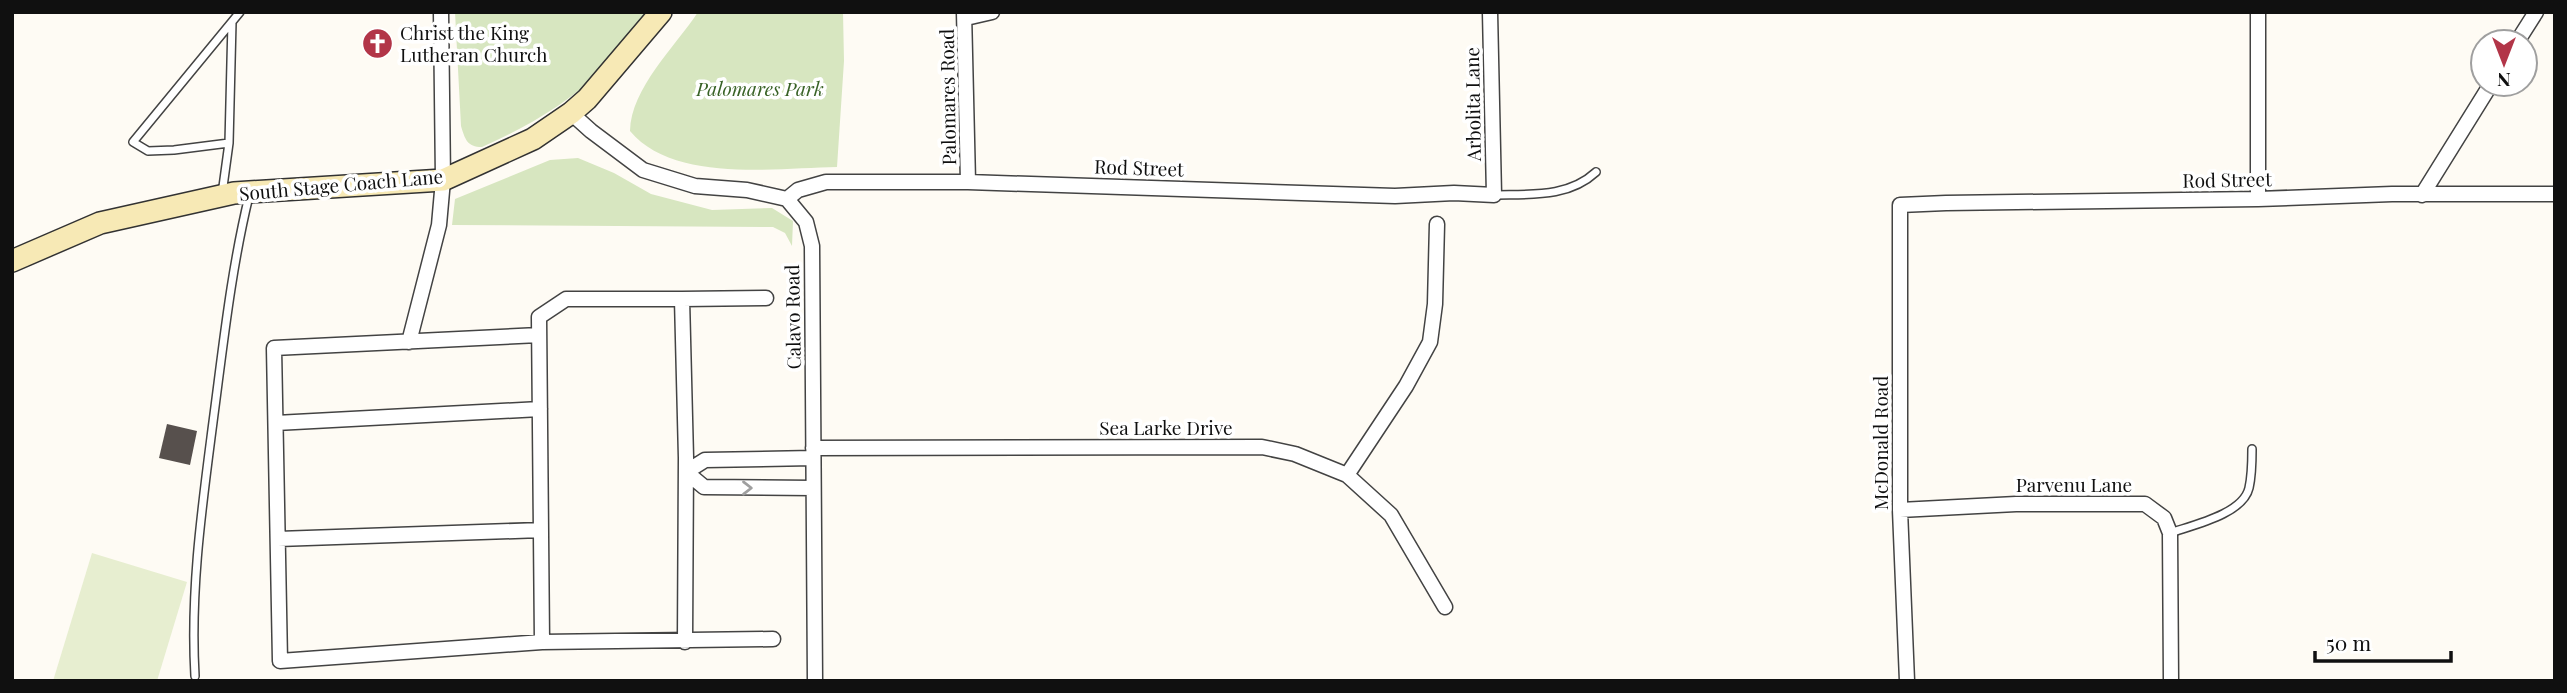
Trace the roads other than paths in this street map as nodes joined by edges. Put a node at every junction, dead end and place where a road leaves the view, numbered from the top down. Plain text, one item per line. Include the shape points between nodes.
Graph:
1 (240, 12) edge
2 (441, 12) edge
3 (661, 12) edge
4 (992, 12) edge
5 (1490, 12) edge
6 (2258, 12) edge
7 (2536, 12) edge
8 (965, 15) edge
9 (232, 22) junction
10 (2526, 28) edge
11 (2482, 98) edge
12 (571, 113) junction
13 (229, 143) junction
14 (1596, 172) dead end
15 (443, 180) junction
16 (968, 182) junction
17 (250, 192) junction
18 (2555, 194) edge
19 (1494, 195) junction
20 (2422, 195) junction
21 (222, 196) junction
22 (787, 199) junction
23 (2258, 199) junction
24 (1900, 205) joint
25 (1437, 224) dead end
26 (12, 261) edge
27 (766, 298) dead end
28 (681, 299) junction
29 (539, 335) junction
30 (409, 342) junction
31 (540, 409) junction
32 (276, 423) junction
33 (2252, 449) dead end
34 (813, 453) junction
35 (686, 472) junction
36 (1347, 475) junction
37 (813, 488) junction
38 (1900, 510) junction
39 (541, 530) junction
40 (2170, 533) junction
41 (278, 539) junction
42 (1445, 607) dead end
43 (774, 639) dead end
44 (542, 642) junction
45 (685, 642) junction
46 (195, 677) dead end
47 (815, 681) edge
48 (1907, 681) edge
49 (2171, 681) edge

1 - 9 lane
2 - 15 street
3 - 12 main road, South Stage Coach Lane
4 - 8 street
5 - 19 street, Arbolita Lane
6 - 23 street
7 - 10 street
8 - 16 street, Palomares Road
9 - 13 lane
9 - 13 lane via 133,142 148,151
11 - 20 street
12 - 15 main road, South Stage Coach Lane via 533,139
12 - 22 street via 643,170 695,186
13 - 21 lane
14 - 19 lane via 1559,192
15 - 17 main road, South Stage Coach Lane
15 - 30 street via 439,225
16 - 19 street, Rod Street
16 - 22 street, Rod Street via 826,182 798,190
17 - 21 main road, South Stage Coach Lane
17 - 46 lane via 234,260 197,549
18 - 20 street, Rod Street
20 - 23 street, Rod Street
21 - 26 main road, South Stage Coach Lane via 100,223
22 - 34 street, Calavo Road via 806,222 811,246
23 - 24 street, Rod Street
24 - 38 street, McDonald Road
25 - 36 street via 1430,342
27 - 28 street
28 - 29 street via 566,299 539,317
28 - 35 street
29 - 30 street
29 - 31 street
30 - 32 street via 274,348
31 - 32 street
31 - 39 street
32 - 41 street
33 - 40 lane via 2249,491 2238,504 2219,516
34 - 35 street, Sea Larke Drive via 705,460
34 - 36 street, Sea Larke Drive via 1262,447 1295,454
34 - 37 street, Calavo Road
35 -> 37 street via 704,488
35 - 45 street
36 - 42 street, Sea Larke Drive via 1391,514
37 - 47 street, Calavo Road
38 - 40 street, Parvenu Lane via 2145,504 2164,518
38 - 48 street, McDonald Road
39 - 41 street
39 - 44 street
40 - 49 street
41 - 44 street via 281,660
43 - 45 street
44 - 45 street

